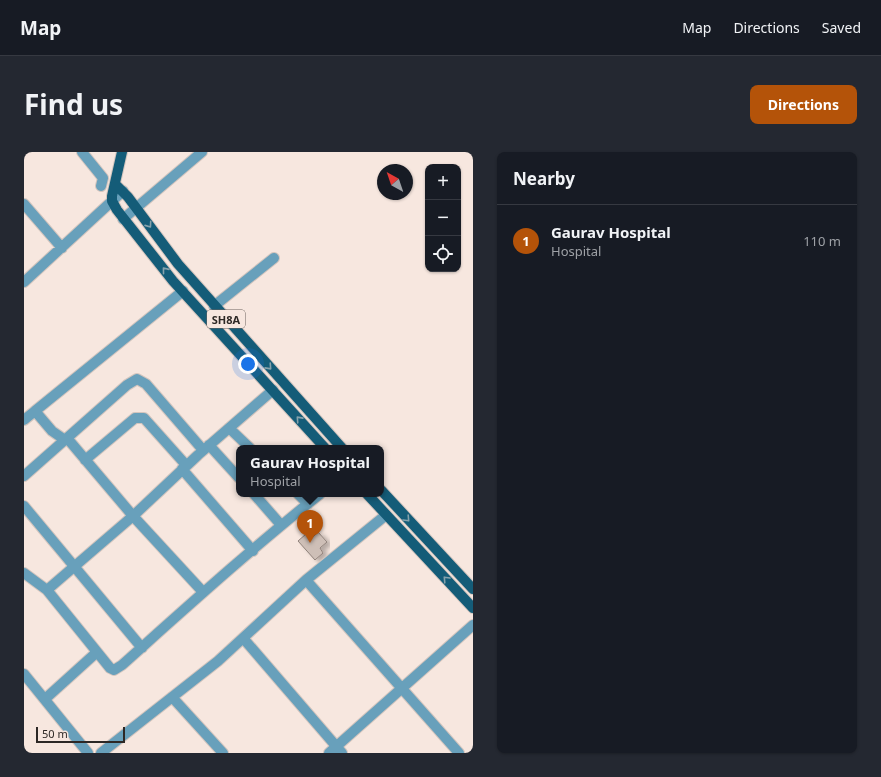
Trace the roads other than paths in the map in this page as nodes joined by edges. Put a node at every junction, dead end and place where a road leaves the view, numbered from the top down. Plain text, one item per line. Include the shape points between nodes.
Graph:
1 (82, 152) edge
2 (122, 152) edge
3 (202, 152) edge
4 (101, 186) dead end
5 (119, 188) junction
6 (112, 201) junction
7 (24, 204) edge
8 (136, 208) junction
9 (123, 219) junction
10 (62, 248) junction
11 (274, 258) dead end
12 (24, 282) edge
13 (183, 291) junction
14 (214, 306) junction
15 (273, 390) junction
16 (35, 411) junction
17 (24, 420) edge
18 (229, 428) junction
19 (66, 439) junction
20 (247, 445) edge
21 (322, 445) edge
22 (339, 445) edge
23 (206, 448) junction
24 (85, 460) junction
25 (184, 467) junction
26 (236, 475) edge
27 (24, 476) edge
28 (384, 493) edge
29 (257, 497) edge
30 (301, 497) edge
31 (316, 497) edge
32 (369, 497) edge
33 (308, 504) junction
34 (24, 506) edge
35 (386, 515) junction
36 (133, 516) junction
37 (281, 525) junction
38 (253, 551) junction
39 (75, 566) junction
40 (24, 573) edge
41 (306, 580) junction
42 (473, 589) edge
43 (48, 590) junction
44 (203, 592) junction
45 (473, 608) edge
46 (473, 625) edge
47 (243, 638) junction
48 (142, 648) junction
49 (97, 652) junction
50 (24, 674) edge
51 (401, 688) junction
52 (172, 696) junction
53 (45, 699) junction
54 (336, 751) edge
55 (88, 753) edge
56 (100, 753) edge
57 (223, 753) edge
58 (459, 753) edge

1 - 4 street via 103,178
2 - 5 main road
3 - 8 street
5 - 6 main road
5 - 8 main road, SH8A
6 - 9 main road, SH8A
6 - 10 street
7 - 10 street
8 - 9 street
8 -> 14 main road, SH8A via 178,264
13 -> 9 main road, SH8A
10 - 12 street
11 - 14 street
13 - 15 main road, SH8A
13 - 16 street
14 -> 22 main road, SH8A
15 - 18 street
21 -> 15 main road, SH8A
16 - 17 street
16 - 19 street via 52,431
18 - 20 street
18 - 23 street
19 - 23 street via 137,379 146,384
19 - 24 street
19 - 27 street
23 - 25 street
23 - 26 street
24 - 25 street via 135,418 140,417 144,418
24 - 36 street
25 - 36 street
25 - 38 street
28 -> 42 main road
29 - 37 street
30 - 33 street
31 - 33 street
32 - 35 main road
33 - 37 street
34 - 39 street
35 - 41 street
45 -> 35 main road
36 - 39 street
36 - 44 street
37 - 38 street
38 - 44 street
39 - 43 street
39 - 48 street
40 - 43 street
41 - 47 street
41 - 51 street
43 - 49 street
44 - 48 street
46 - 51 street
47 - 52 street
47 - 54 street
48 - 49 street via 114,670
49 - 53 street
50 - 53 street
51 - 54 street
51 - 58 street
52 - 56 street
52 - 57 street
53 - 55 street

